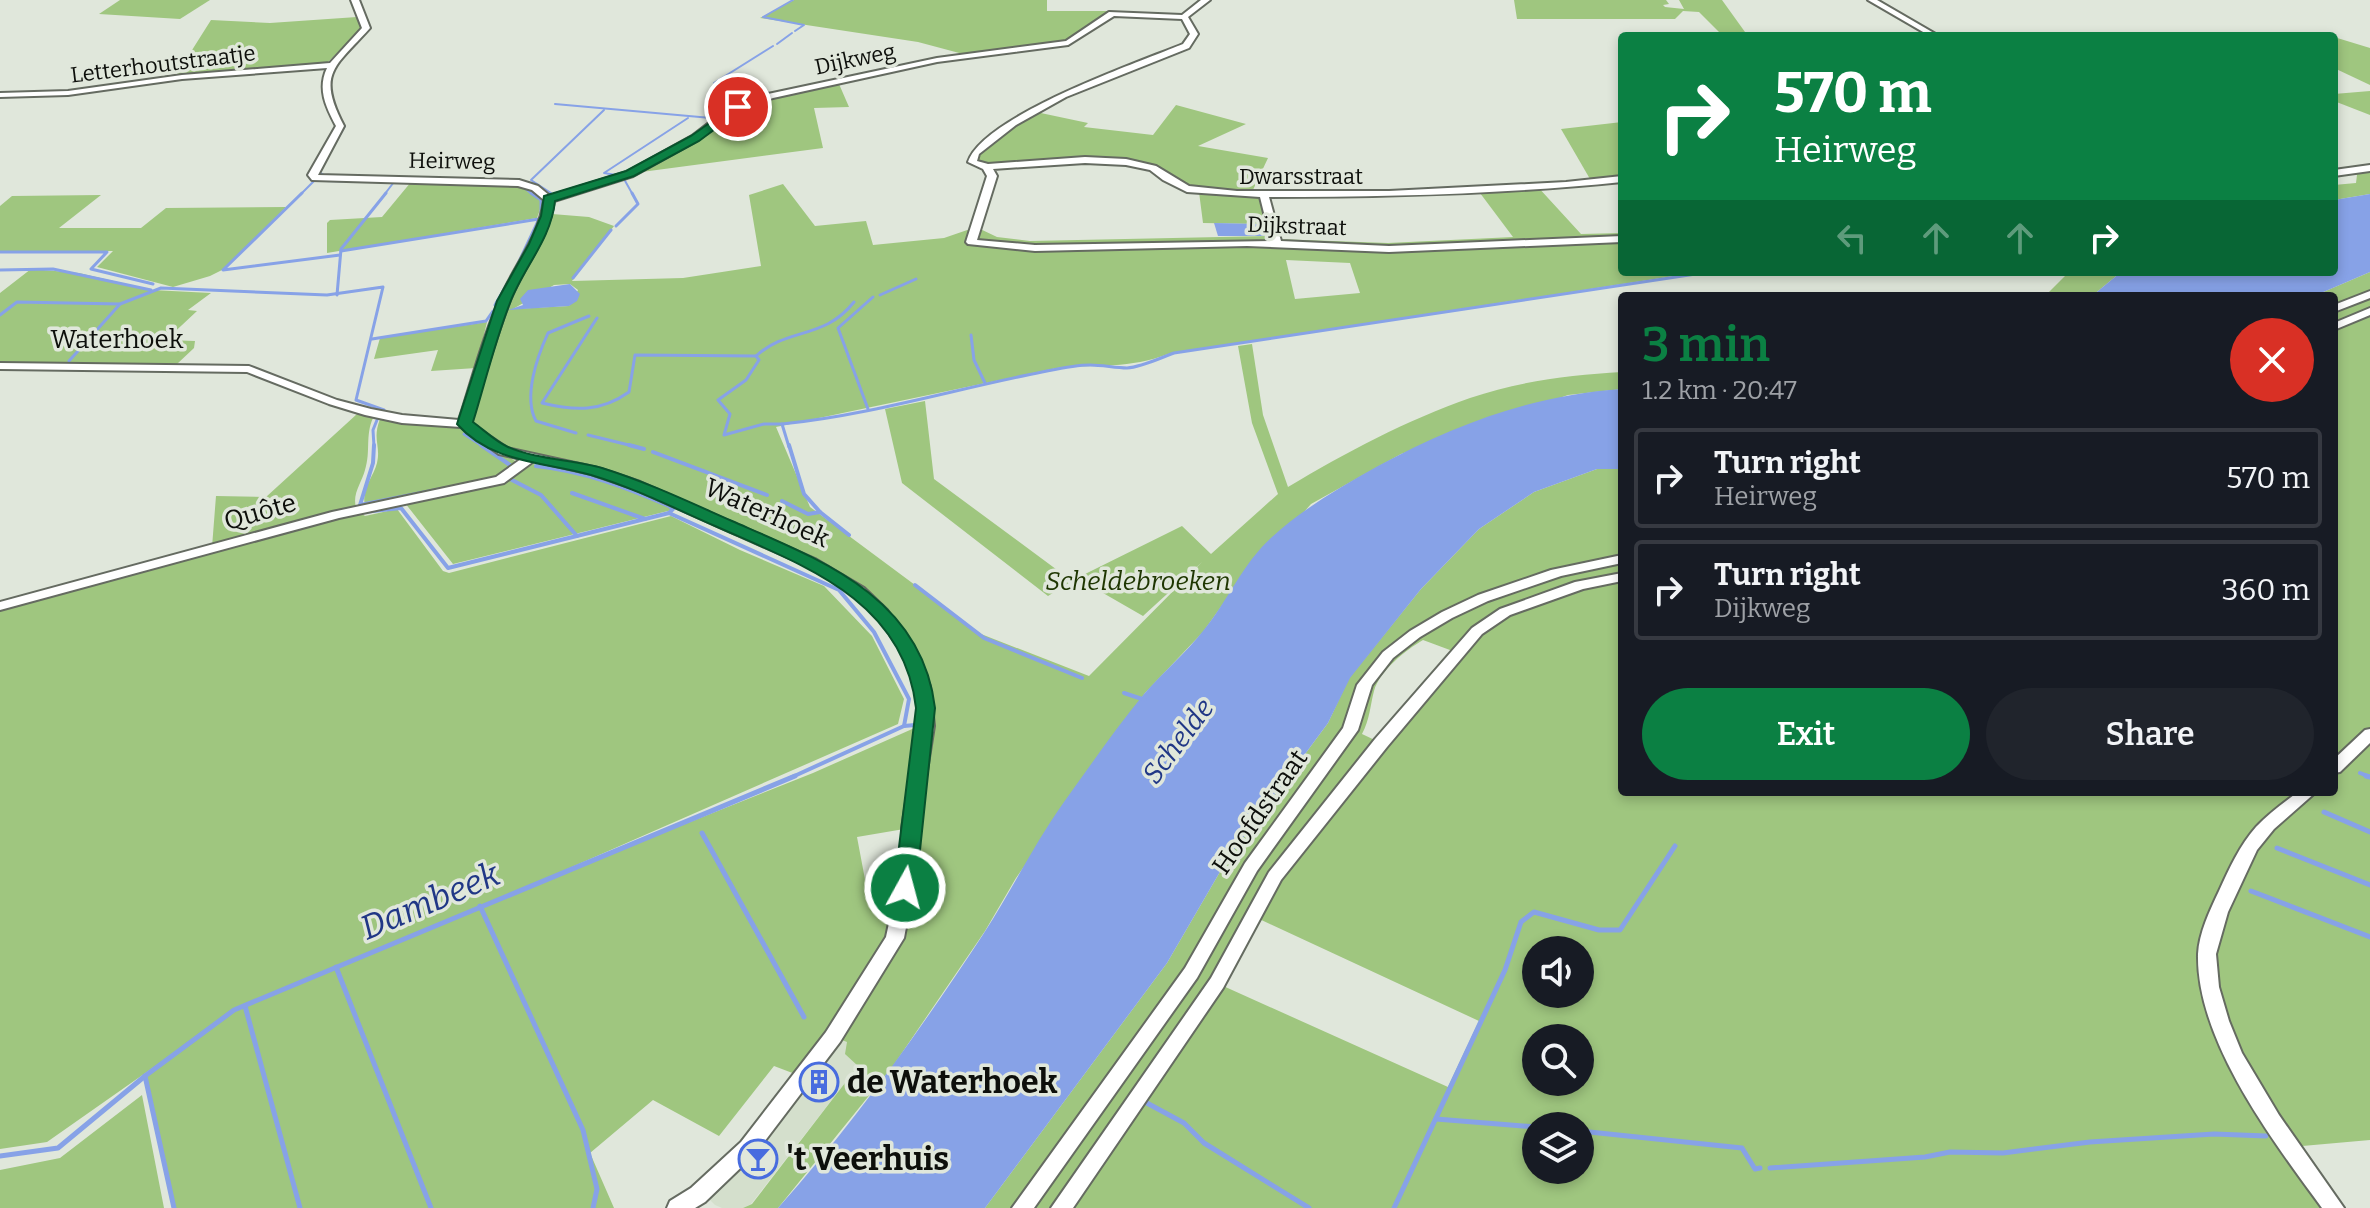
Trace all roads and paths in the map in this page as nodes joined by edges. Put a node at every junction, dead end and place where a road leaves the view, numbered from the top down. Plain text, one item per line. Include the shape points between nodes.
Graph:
1 (355, 0) edge
2 (1206, 0) edge
3 (1872, 0) edge
4 (1184, 17) junction
5 (1928, 32) edge
6 (329, 65) junction
7 (0, 95) edge
8 (987, 167) junction
9 (2370, 168) edge
10 (2338, 172) edge
11 (1618, 179) edge
12 (1264, 194) junction
13 (549, 199) junction
14 (1618, 239) edge
15 (1276, 243) junction
16 (2370, 294) edge
17 (2338, 307) edge
18 (2370, 311) edge
19 (2338, 325) edge
20 (0, 366) edge
21 (464, 424) junction
22 (529, 459) junction
23 (1618, 560) edge
24 (1618, 578) edge
25 (0, 606) edge
26 (2370, 734) edge
27 (2338, 764) edge
28 (2304, 796) edge
29 (677, 1208) edge
30 (1022, 1208) edge
31 (1061, 1208) edge
32 (2334, 1208) edge

1 - 6 street via 366,28
2 - 4 street
3 - 5 street
4 - 8 street via 1194,34 1186,46 1029,114 975,153 972,162
4 - 13 street, Dijkweg via 1112,14 1068,43 937,60 771,96 730,111 695,138 630,174
6 - 7 street, Letterhoutstraatje via 68,93
6 - 13 street, Heirweg via 326,103 340,126 315,178 519,183
8 - 12 street, Dwarsstraat via 1126,162 1153,168 1187,189
8 - 15 street, Dijkstraat via 992,176 971,242 1035,248
9 - 10 street
11 - 12 street, Dwarsstraat via 1389,194
12 - 15 street
13 - 21 street via 535,244 504,301
14 - 15 street, Dijkstraat via 1389,249
16 - 17 street
18 - 19 street
20 - 21 street, Waterhoek via 249,369 369,412
21 - 22 street, Waterhoek via 503,451
22 - 25 street, Quôte via 500,480 337,515
22 - 29 street, Waterhoek via 636,485 837,575 882,613 907,649 923,686 926,726 895,938 833,1037 748,1148
23 - 30 street, Hoofdstraat via 1564,570 1486,598 1397,644 1365,682 1350,730 1251,867 1191,973
24 - 31 street, Hoofdstraat via 1580,585 1505,612 1477,631 1275,876 1217,983
26 - 27 street
28 - 32 street via 2258,837 2216,919 2206,953 2212,996 2232,1049 2257,1097

